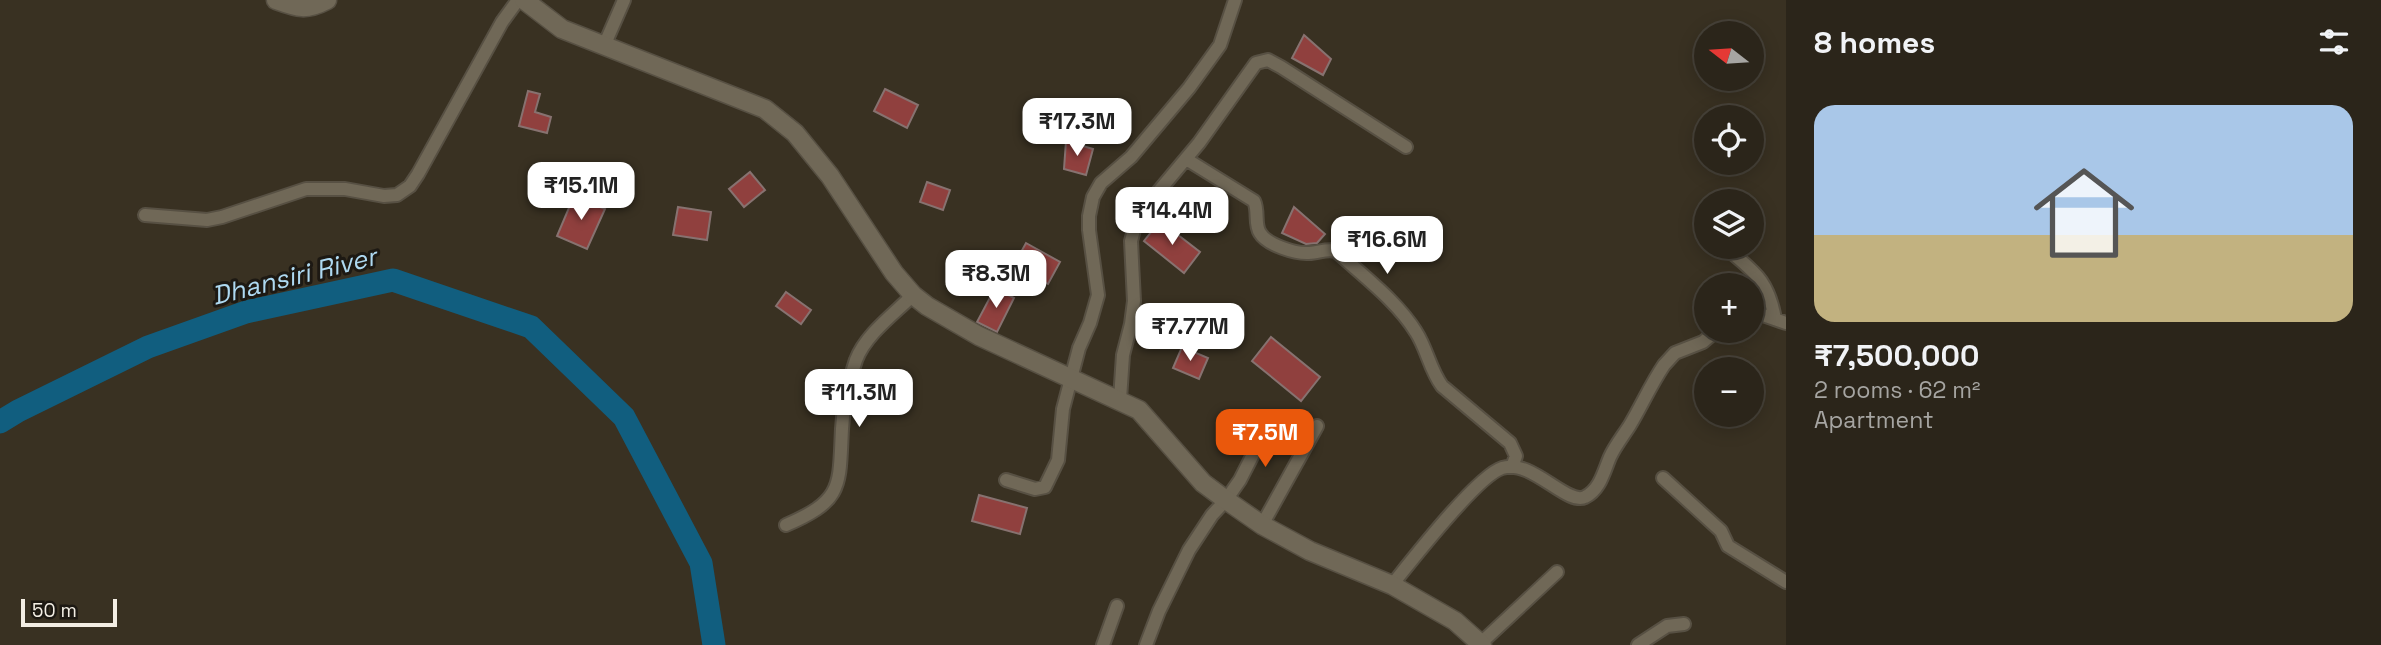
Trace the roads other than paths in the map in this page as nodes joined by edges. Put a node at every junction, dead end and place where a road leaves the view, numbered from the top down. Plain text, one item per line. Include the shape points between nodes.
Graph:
1 (276, 0) edge
2 (327, 0) edge
3 (518, 0) edge
4 (524, 0) edge
5 (624, 0) edge
6 (1235, 0) edge
7 (604, 46) junction
8 (1406, 147) dead end
9 (1186, 159) junction
10 (145, 215) dead end
11 (1738, 259) edge
12 (913, 295) junction
13 (1780, 321) edge
14 (1700, 343) edge
15 (1073, 380) junction
16 (1115, 397) junction
17 (1271, 419) dead end
18 (1317, 426) dead end
19 (1512, 467) junction
20 (1663, 478) dead end
21 (1006, 480) dead end
22 (1226, 500) junction
23 (786, 525) dead end
24 (1262, 525) junction
25 (1557, 572) dead end
26 (1786, 582) edge
27 (1392, 584) junction
28 (1117, 606) dead end
29 (1684, 624) dead end
30 (1481, 644) edge
31 (1103, 645) edge
32 (1146, 645) edge
33 (1638, 645) edge

1 - 2 street via 311,8
3 - 10 street via 418,174 397,195 306,189 222,218
4 - 7 street via 562,29
5 - 7 street
6 - 15 street via 1220,45 1132,157 1101,183 1093,197 1089,230 1098,295
7 - 12 street via 781,119 830,176
8 - 9 street via 1268,60 1256,63
9 - 16 street via 1158,191 1134,230 1134,301
9 - 19 street via 1254,201 1261,235 1300,253 1336,251 1403,313 1442,386 1510,443 1516,456
11 - 13 street via 1763,283
12 - 15 street via 979,336
12 - 23 street via 875,332 856,360 842,428 842,465 833,494 811,514
14 - 19 street via 1675,353 1664,365 1604,475 1587,497 1570,496 1542,477
15 - 16 street
15 - 21 street via 1051,479 1045,487 1035,489
16 - 22 street via 1139,410 1203,483
17 - 22 street
18 - 24 street
19 - 27 street via 1495,472 1469,495
20 - 26 street via 1721,531 1728,546
22 - 24 street
22 - 32 street via 1189,550
24 - 27 street via 1310,551
25 - 30 street
27 - 30 street via 1455,621
28 - 31 street
29 - 33 street via 1667,625

